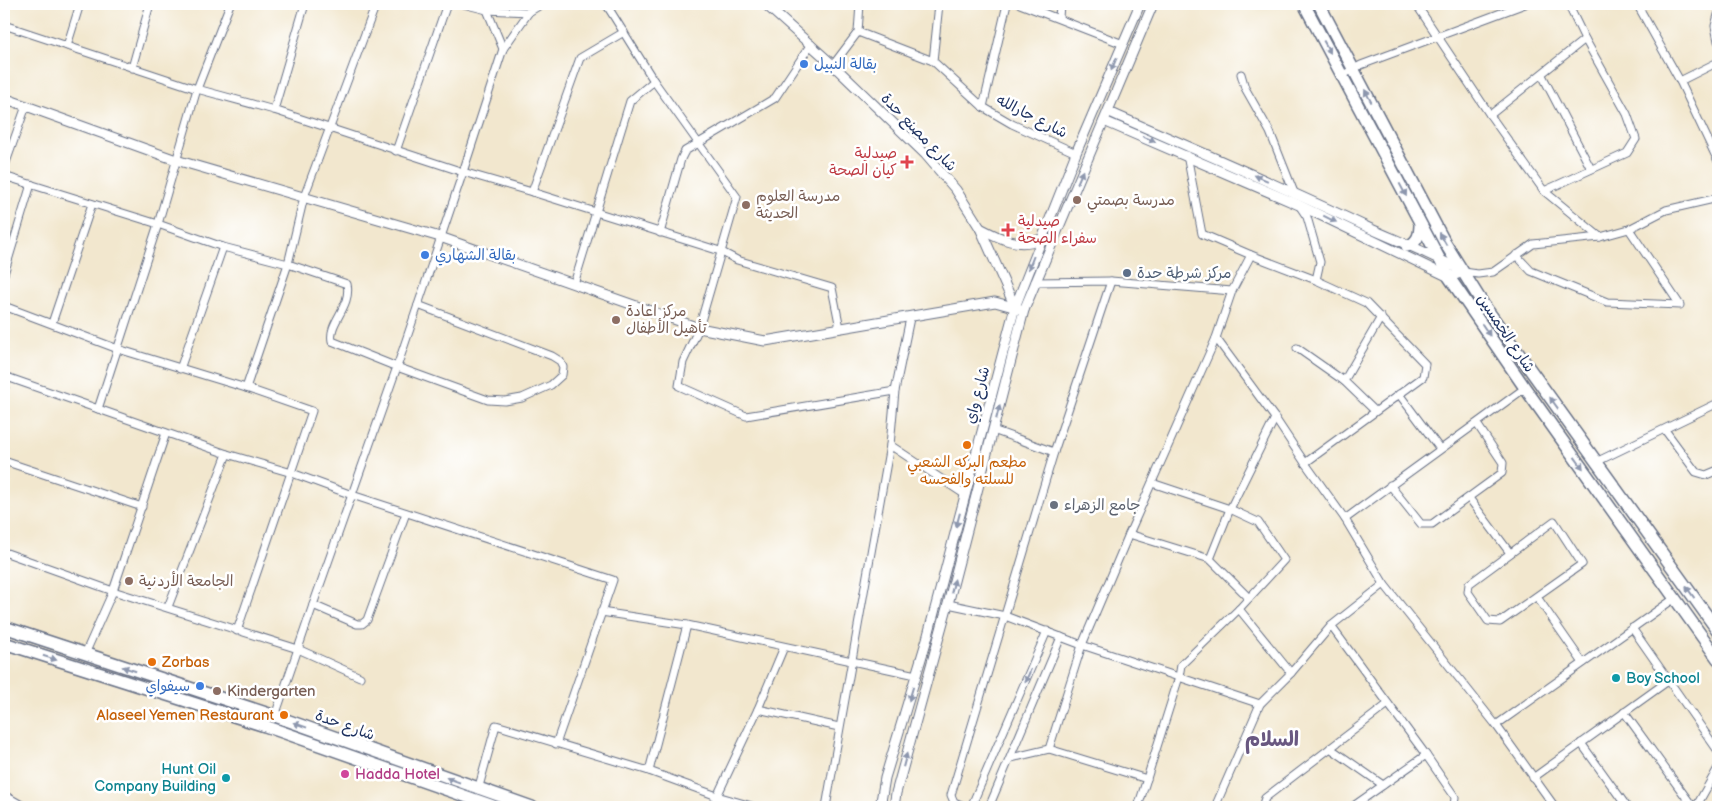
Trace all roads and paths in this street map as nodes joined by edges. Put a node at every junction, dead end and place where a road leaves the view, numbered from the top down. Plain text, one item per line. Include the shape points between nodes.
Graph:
1 (80, 4) edge
2 (150, 4) edge
3 (230, 4) edge
4 (305, 4) edge
5 (376, 4) edge
6 (447, 4) edge
7 (463, 4) edge
8 (542, 4) edge
9 (606, 4) edge
10 (766, 4) edge
11 (860, 4) edge
12 (939, 4) edge
13 (1007, 4) edge
14 (1020, 4) edge
15 (1060, 4) edge
16 (1304, 4) edge
17 (1318, 4) edge
18 (1416, 4) edge
19 (1525, 4) edge
20 (1568, 4) edge
21 (1638, 4) edge
22 (1147, 5) edge
23 (1512, 6) edge
24 (487, 10) junction
25 (529, 12) junction
26 (1718, 15) edge
27 (1059, 18) junction
28 (4, 25) edge
29 (624, 32) junction
30 (858, 32) junction
31 (1437, 36) junction
32 (1585, 39) junction
33 (1718, 40) edge
34 (810, 44) junction
35 (1123, 44) junction
36 (67, 46) junction
37 (503, 49) junction
38 (933, 61) junction
39 (1718, 62) edge
40 (833, 65) junction
41 (132, 68) junction
42 (1353, 68) junction
43 (1241, 74) dead end
44 (1542, 74) junction
45 (1343, 75) junction
46 (654, 81) junction
47 (1680, 81) junction
48 (197, 89) junction
49 (4, 98) edge
50 (26, 106) junction
51 (983, 107) junction
52 (274, 110) junction
53 (1490, 115) junction
54 (1107, 116) junction
55 (330, 129) junction
56 (698, 143) junction
57 (396, 151) junction
58 (1076, 153) junction
59 (1187, 155) junction
60 (176, 160) junction
61 (1718, 161) edge
62 (4, 168) edge
63 (1591, 169) junction
64 (463, 172) junction
65 (4, 176) edge
66 (31, 184) junction
67 (1544, 191) junction
68 (532, 192) junction
69 (1293, 192) junction
70 (304, 197) junction
71 (1718, 198) edge
72 (92, 204) junction
73 (1299, 205) junction
74 (596, 213) junction
75 (158, 224) junction
76 (1420, 224) junction
77 (980, 228) junction
78 (1629, 229) junction
79 (660, 233) junction
80 (1600, 237) junction
81 (440, 238) junction
82 (1041, 238) junction
83 (1407, 246) junction
84 (224, 247) junction
85 (720, 251) junction
86 (1251, 255) junction
87 (1516, 255) junction
88 (1440, 258) junction
89 (288, 264) junction
90 (1464, 272) junction
91 (4, 274) edge
92 (1449, 277) junction
93 (1316, 280) junction
94 (1111, 281) junction
95 (1035, 282) junction
96 (574, 284) junction
97 (1232, 292) junction
98 (418, 305) junction
99 (4, 306) edge
100 (1019, 308) junction
101 (1380, 317) junction
102 (910, 318) junction
103 (52, 323) junction
104 (699, 328) junction
105 (840, 328) junction
106 (1216, 338) junction
107 (1297, 348) dead end
108 (118, 349) junction
109 (397, 367) junction
110 (180, 369) junction
111 (6, 377) edge
112 (1344, 381) junction
113 (246, 388) junction
114 (1525, 388) junction
115 (4, 391) edge
116 (895, 391) junction
117 (1399, 394) junction
118 (1718, 403) edge
119 (98, 409) junction
120 (1375, 411) junction
121 (1275, 418) junction
122 (1477, 424) junction
123 (994, 430) junction
124 (1665, 430) junction
125 (166, 433) junction
126 (890, 445) junction
127 (1440, 449) junction
128 (1054, 452) junction
129 (227, 454) junction
130 (4, 461) edge
131 (1596, 462) junction
132 (1305, 463) junction
133 (1718, 470) edge
134 (292, 473) junction
135 (1152, 483) junction
136 (1390, 485) junction
137 (964, 494) junction
138 (352, 495) junction
139 (1469, 498) junction
140 (142, 507) junction
141 (1230, 509) junction
142 (406, 513) junction
143 (1345, 519) junction
144 (1129, 534) junction
145 (4, 552) edge
146 (1510, 553) junction
147 (1210, 559) junction
148 (1384, 584) junction
149 (112, 591) junction
150 (1537, 597) junction
151 (1249, 598) junction
152 (1675, 598) junction
153 (312, 604) junction
154 (948, 604) junction
155 (168, 607) junction
156 (1239, 609) junction
157 (601, 612) junction
158 (1005, 616) junction
159 (687, 625) junction
160 (1331, 626) junction
161 (4, 627) edge
162 (1632, 628) junction
163 (237, 631) junction
164 (1048, 631) junction
165 (1718, 631) edge
166 (1061, 636) junction
167 (927, 639) junction
168 (938, 641) junction
169 (4, 643) edge
170 (1082, 645) junction
171 (784, 647) junction
172 (298, 649) junction
173 (85, 654) junction
174 (1718, 658) edge
175 (852, 661) junction
176 (1583, 663) junction
177 (1291, 673) junction
178 (916, 675) junction
179 (360, 677) dead end
180 (1180, 677) junction
181 (1668, 681) junction
182 (1260, 704) junction
183 (1388, 704) junction
184 (758, 709) junction
185 (1624, 712) junction
186 (1012, 714) junction
187 (275, 716) junction
188 (1026, 718) junction
189 (1496, 725) junction
190 (839, 727) junction
191 (1581, 743) junction
192 (556, 744) junction
193 (1330, 748) junction
194 (1048, 749) junction
195 (356, 751) junction
196 (1718, 751) edge
197 (1426, 755) junction
198 (1011, 758) junction
199 (1718, 768) edge
200 (649, 771) junction
201 (1533, 778) junction
202 (1147, 779) junction
203 (1383, 785) junction
204 (4, 795) edge
205 (477, 795) junction
206 (717, 796) junction
207 (25, 807) edge
208 (496, 807) edge
209 (532, 807) edge
210 (712, 807) edge
211 (755, 807) edge
212 (826, 807) edge
213 (880, 807) edge
214 (894, 807) edge
215 (966, 807) edge
216 (971, 807) edge
217 (989, 807) edge
218 (1138, 807) edge
219 (1216, 807) edge
220 (1262, 807) edge
221 (1352, 807) edge
222 (1454, 807) edge
223 (1555, 807) edge
224 (1627, 807) edge
225 (1695, 807) edge

1 - 36 street
2 - 41 street
3 - 48 street
4 - 52 street
5 - 55 street
6 - 57 street
7 - 24 street
8 - 25 street
9 - 29 street
10 - 34 street, شارع مصنع حدة
11 - 30 street
12 - 38 street
13 - 51 street
14 - 27 street
15 - 27 street
16 -> 45 main road, شارع الخمسين
17 - 42 main road, شارع الخمسين
18 - 31 street
19 - 23 street
20 - 32 street
21 - 47 street
22 - 35 street, شارع واي
22 - 54 street, شارع واي
23 - 31 street
24 - 25 street
24 - 37 street
25 - 37 street
26 - 33 street via 1715,26
27 - 35 street
28 - 36 street
29 - 46 street
29 - 68 street via 580,58
30 - 38 street, شارع جارالله
30 - 40 street
31 - 42 street
31 - 53 street
32 - 44 street
32 - 63 street via 1627,114 1636,139 1627,153
34 - 40 street, شارع مصنع حدة
34 - 56 street via 775,98
35 -> 58 street, شارع واي
36 - 41 street
37 - 64 street
38 - 51 street, شارع جارالله
39 - 47 street
40 - 77 street, شارع مصنع حدة via 925,154 956,190
41 - 48 street
42 - 45 street
90 -> 42 main road, شارع الخمسين via 1445,243
43 - 69 street via 1245,88 1270,132
44 - 53 street
44 - 63 street
45 -> 76 main road, شارع الخمسين
46 - 56 street
46 - 74 street via 630,101
47 - 61 street
48 - 52 street
48 - 60 street
49 - 50 street
50 - 60 street
50 - 62 street
51 - 58 street, شارع جارالله
52 - 55 street
53 - 67 street
54 -> 59 street
69 -> 54 street
95 -> 54 street, شارع واي
55 - 57 street
55 - 70 street
56 - 79 street via 685,151 681,159
56 - 85 street via 737,197
57 - 64 street
58 - 82 street, شارع واي
59 - 73 street
59 - 86 street via 1202,234
60 - 70 street
60 - 75 street
63 - 67 street
64 - 68 street
64 - 81 street
65 - 66 street
66 - 72 street
66 - 91 street
67 - 80 street
68 - 74 street
69 - 73 street
69 - 83 street
70 - 81 street
70 - 89 street
71 - 78 street via 1666,210
72 - 75 street
72 - 103 street
73 -> 92 street
73 - 93 street via 1307,217 1320,262
74 - 79 street
74 - 96 street
75 - 84 street
75 - 108 street
76 - 83 main road via 1417,240
76 - 88 main road, شارع الخمسين
77 - 82 street via 1012,242 1029,243
77 - 100 street, شارع مصنع حدة
78 - 80 street
78 - 87 street via 1680,306 1607,302 1530,271
79 - 85 street
80 - 87 street via 1533,244
81 - 96 street
81 - 98 street
82 -> 100 street, شارع واي
83 - 88 street
84 - 89 street
84 - 110 street
85 - 104 street
85 - 105 street via 737,260 832,288
86 - 93 street
86 - 97 street
87 - 90 street via 1493,272
88 - 90 street
88 - 92 main road, شارع الخمسين
89 - 109 street via 347,284 348,298 330,334 332,341
89 - 113 street
90 - 92 street
131 -> 90 main road, شارع الخمسين via 1483,304
92 -> 114 main road, شارع الخمسين
93 - 101 street via 1366,303
94 - 95 street
94 - 97 street
94 - 128 street
95 - 100 street, شارع واي
96 - 104 street
97 - 106 street
98 - 109 street
98 - 109 street via 552,356 560,361 562,375 551,385 522,398 505,401 488,400
99 - 103 street
100 - 102 street via 995,302
123 -> 100 street, شارع واي
100 - 137 street, شارع واي
101 - 112 street
101 - 117 street via 1425,364 1423,377
102 - 105 street
102 - 116 street
103 - 108 street
104 - 105 street via 765,341
104 - 116 street via 683,362 680,386 746,416
106 - 121 street
106 - 135 street
107 - 112 street
108 - 110 street
108 - 119 street
109 - 138 street
110 - 113 street
111 - 115 street
111 - 119 street
112 - 120 street
113 - 134 street via 312,411
114 - 122 street
114 -> 152 main road, شارع الخمسين
116 - 126 street
117 - 120 street
117 - 127 street
118 - 124 street
119 - 125 street
120 - 132 street
121 - 132 street
121 - 141 street
122 - 127 street
122 - 139 street via 1503,463 1502,473
123 - 128 street
154 -> 123 street, شارع واي
124 - 131 street
124 - 133 street via 1696,472 1706,475
125 - 129 street
125 - 140 street
126 - 137 street
126 - 175 street
127 - 136 street
128 - 158 street
129 - 134 street
129 - 155 street
130 - 140 street
165 -> 131 main road, شارع الخمسين
132 - 143 street
134 - 138 street
134 - 163 street
135 - 141 street
135 - 144 street
136 - 139 street via 1421,524 1432,524
136 - 143 street
137 -> 167 street, شارع واي
138 - 142 street
138 - 153 street
139 - 146 street
140 - 149 street
141 - 147 street
141 - 151 street via 1258,522 1284,560
142 - 153 street via 367,620 357,624
142 - 157 street via 612,580
143 - 148 street
144 - 147 street
144 - 170 street
145 - 149 street
146 - 150 street via 1469,584 1468,592 1488,621 1500,622
146 - 150 street via 1554,521 1582,564
147 - 151 street
148 - 160 street
148 - 189 street
149 - 155 street
149 - 173 street
150 - 176 street
151 - 156 street
152 - 162 street
152 - 174 main road, شارع الخمسين
153 - 172 street
154 - 158 street
154 - 168 street, شارع واي
155 - 163 street
156 - 177 street
156 - 180 street via 1181,664
157 - 159 street
157 - 192 street
158 - 164 street
158 - 215 street via 951,795 954,802
159 - 171 street
159 - 200 street
160 - 177 street
160 - 183 street
161 - 173 main road, شارع حدة
162 - 176 street
162 - 181 street
163 - 172 street
164 - 166 street
164 -> 186 street
166 - 170 street
166 - 188 street
167 - 168 street
167 - 178 street, شارع واي
214 -> 168 street, شارع واي
169 -> 195 main road, شارع حدة via 256,723
170 - 180 street
170 - 194 street
171 - 175 street
171 - 184 street
172 - 179 street
172 - 187 street
187 -> 173 main road, شارع حدة
175 - 178 street
175 - 190 street
176 - 189 street
177 - 182 street
178 -> 213 street, شارع واي via 885,778
180 - 182 street
180 - 202 street
181 - 185 street
181 - 196 street
182 - 219 street
183 - 193 street
183 - 197 street
184 - 190 street
184 - 206 street
185 - 191 street
185 - 225 street
186 - 188 street
186 - 216 street
195 -> 187 main road, شارع حدة
188 - 198 street
189 - 201 street
190 - 212 street
191 - 201 street
191 - 224 street
192 - 200 street
192 - 205 street via 496,725
193 - 203 street
193 - 220 street via 1265,798
194 - 198 street
194 - 202 street
195 - 205 main road, شارع حدة
197 - 203 street
197 - 222 street via 1455,797
198 - 217 street
199 - 225 street
200 - 206 street
201 - 223 street
202 - 218 street
203 - 221 street
204 - 207 street
205 - 208 main road, شارع حدة
205 - 209 main road, شارع حدة
206 - 210 street
206 - 211 street

